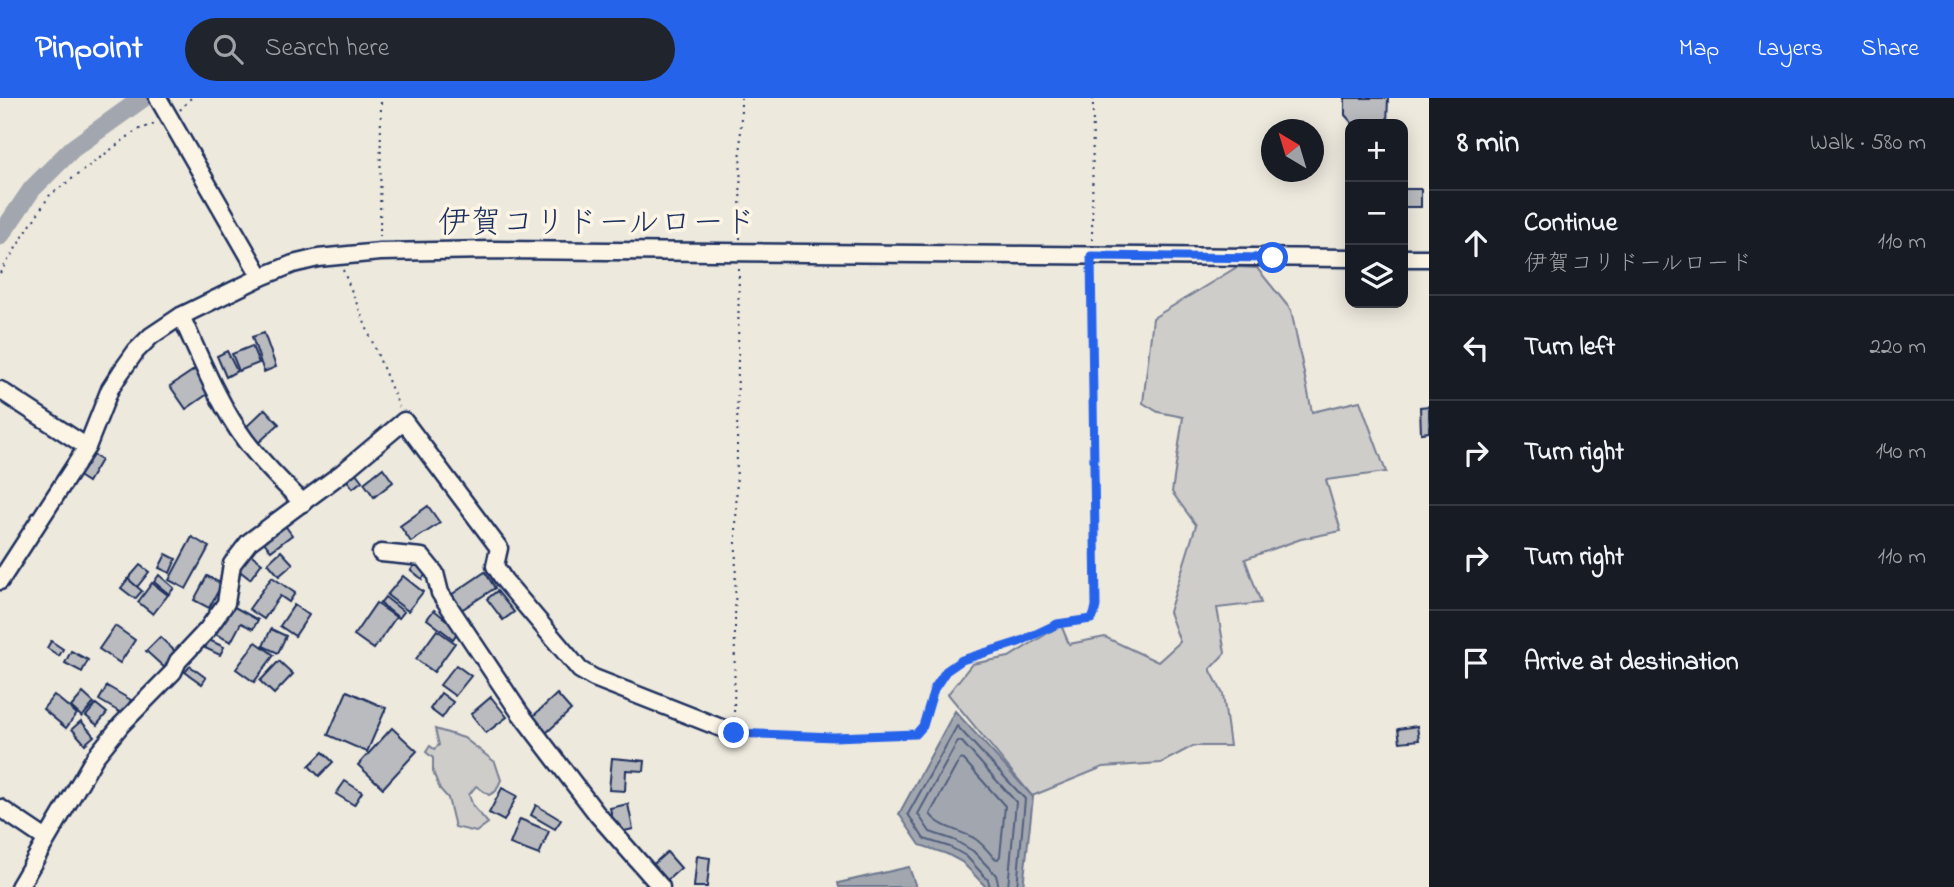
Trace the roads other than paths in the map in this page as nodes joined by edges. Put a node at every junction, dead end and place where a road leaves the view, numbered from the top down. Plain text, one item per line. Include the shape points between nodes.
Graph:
1 (158, 98) edge
2 (1345, 258) edge
3 (1408, 258) edge
4 (1429, 258) edge
5 (261, 278) junction
6 (181, 316) junction
7 (0, 390) edge
8 (87, 447) junction
9 (303, 503) junction
10 (381, 553) dead end
11 (0, 581) edge
12 (734, 733) road end
13 (0, 808) edge
14 (46, 839) junction
15 (19, 887) edge
16 (662, 887) edge

1 - 5 street
2 - 5 street, 伊賀コリドールロード via 380,252 293,264
3 - 4 street
5 - 6 street, 伊賀コリドールロード
6 - 8 street, 伊賀コリドールロード via 136,351 110,389
6 - 9 street via 244,439
7 - 8 street
8 - 11 street, 伊賀コリドールロード
9 - 12 street via 404,421 499,548 495,565 504,580 580,670
9 - 14 street via 249,542 232,564 226,603 173,672 104,746
10 - 16 street via 422,557 435,573 440,593 520,713 597,814
13 - 14 street
14 - 15 street

